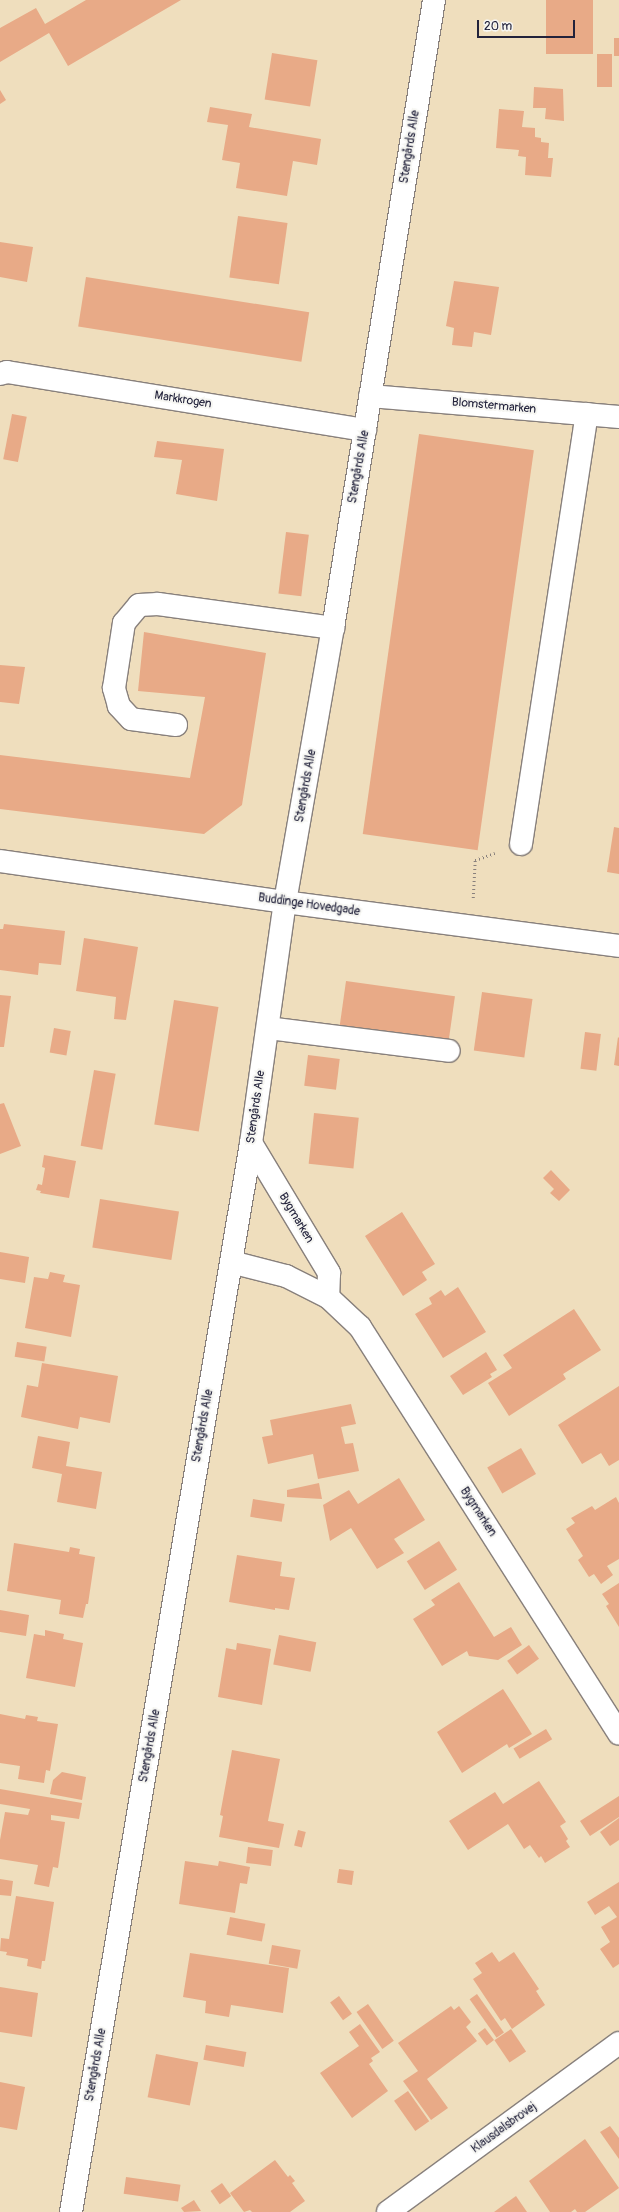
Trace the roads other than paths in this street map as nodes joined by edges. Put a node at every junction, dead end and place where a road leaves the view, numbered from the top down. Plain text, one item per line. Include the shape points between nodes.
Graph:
1 (434, 0) edge
2 (0, 374) edge
3 (370, 396) junction
4 (587, 414) junction
5 (619, 417) edge
6 (365, 430) junction
7 (333, 628) junction
8 (176, 725) dead end
9 (521, 844) road end
10 (0, 861) edge
11 (285, 902) junction
12 (619, 946) edge
13 (268, 1028) junction
14 (449, 1051) dead end
15 (251, 1143) junction
16 (231, 1262) junction
17 (328, 1297) junction
18 (619, 1734) edge
19 (619, 2043) edge
20 (71, 2212) edge
21 (388, 2212) edge

1 - 3 street, Stengårds Alle
2 - 6 street, Markkrogen via 7,372
3 - 4 street, Blomstermarken
3 - 6 street, Stengårds Alle
4 - 5 street, Blomstermarken
4 - 9 street
6 - 7 street, Stengårds Alle
7 - 8 street via 158,604 138,605 124,623 114,688 119,706 131,719
7 - 11 street, Stengårds Alle
10 - 11 street, Buddinge Hovedgade
11 - 12 street, Buddinge Hovedgade
11 - 13 street, Stengårds Alle
13 - 14 street
13 - 15 street, Stengårds Alle
15 - 16 street, Stengårds Alle
15 - 17 street, Bygmarken via 329,1273
16 - 17 street, Bygmarken via 286,1276
16 - 20 street, Stengårds Alle
17 - 18 street, Bygmarken via 360,1327
19 - 21 street, Klausdalsbrovej

